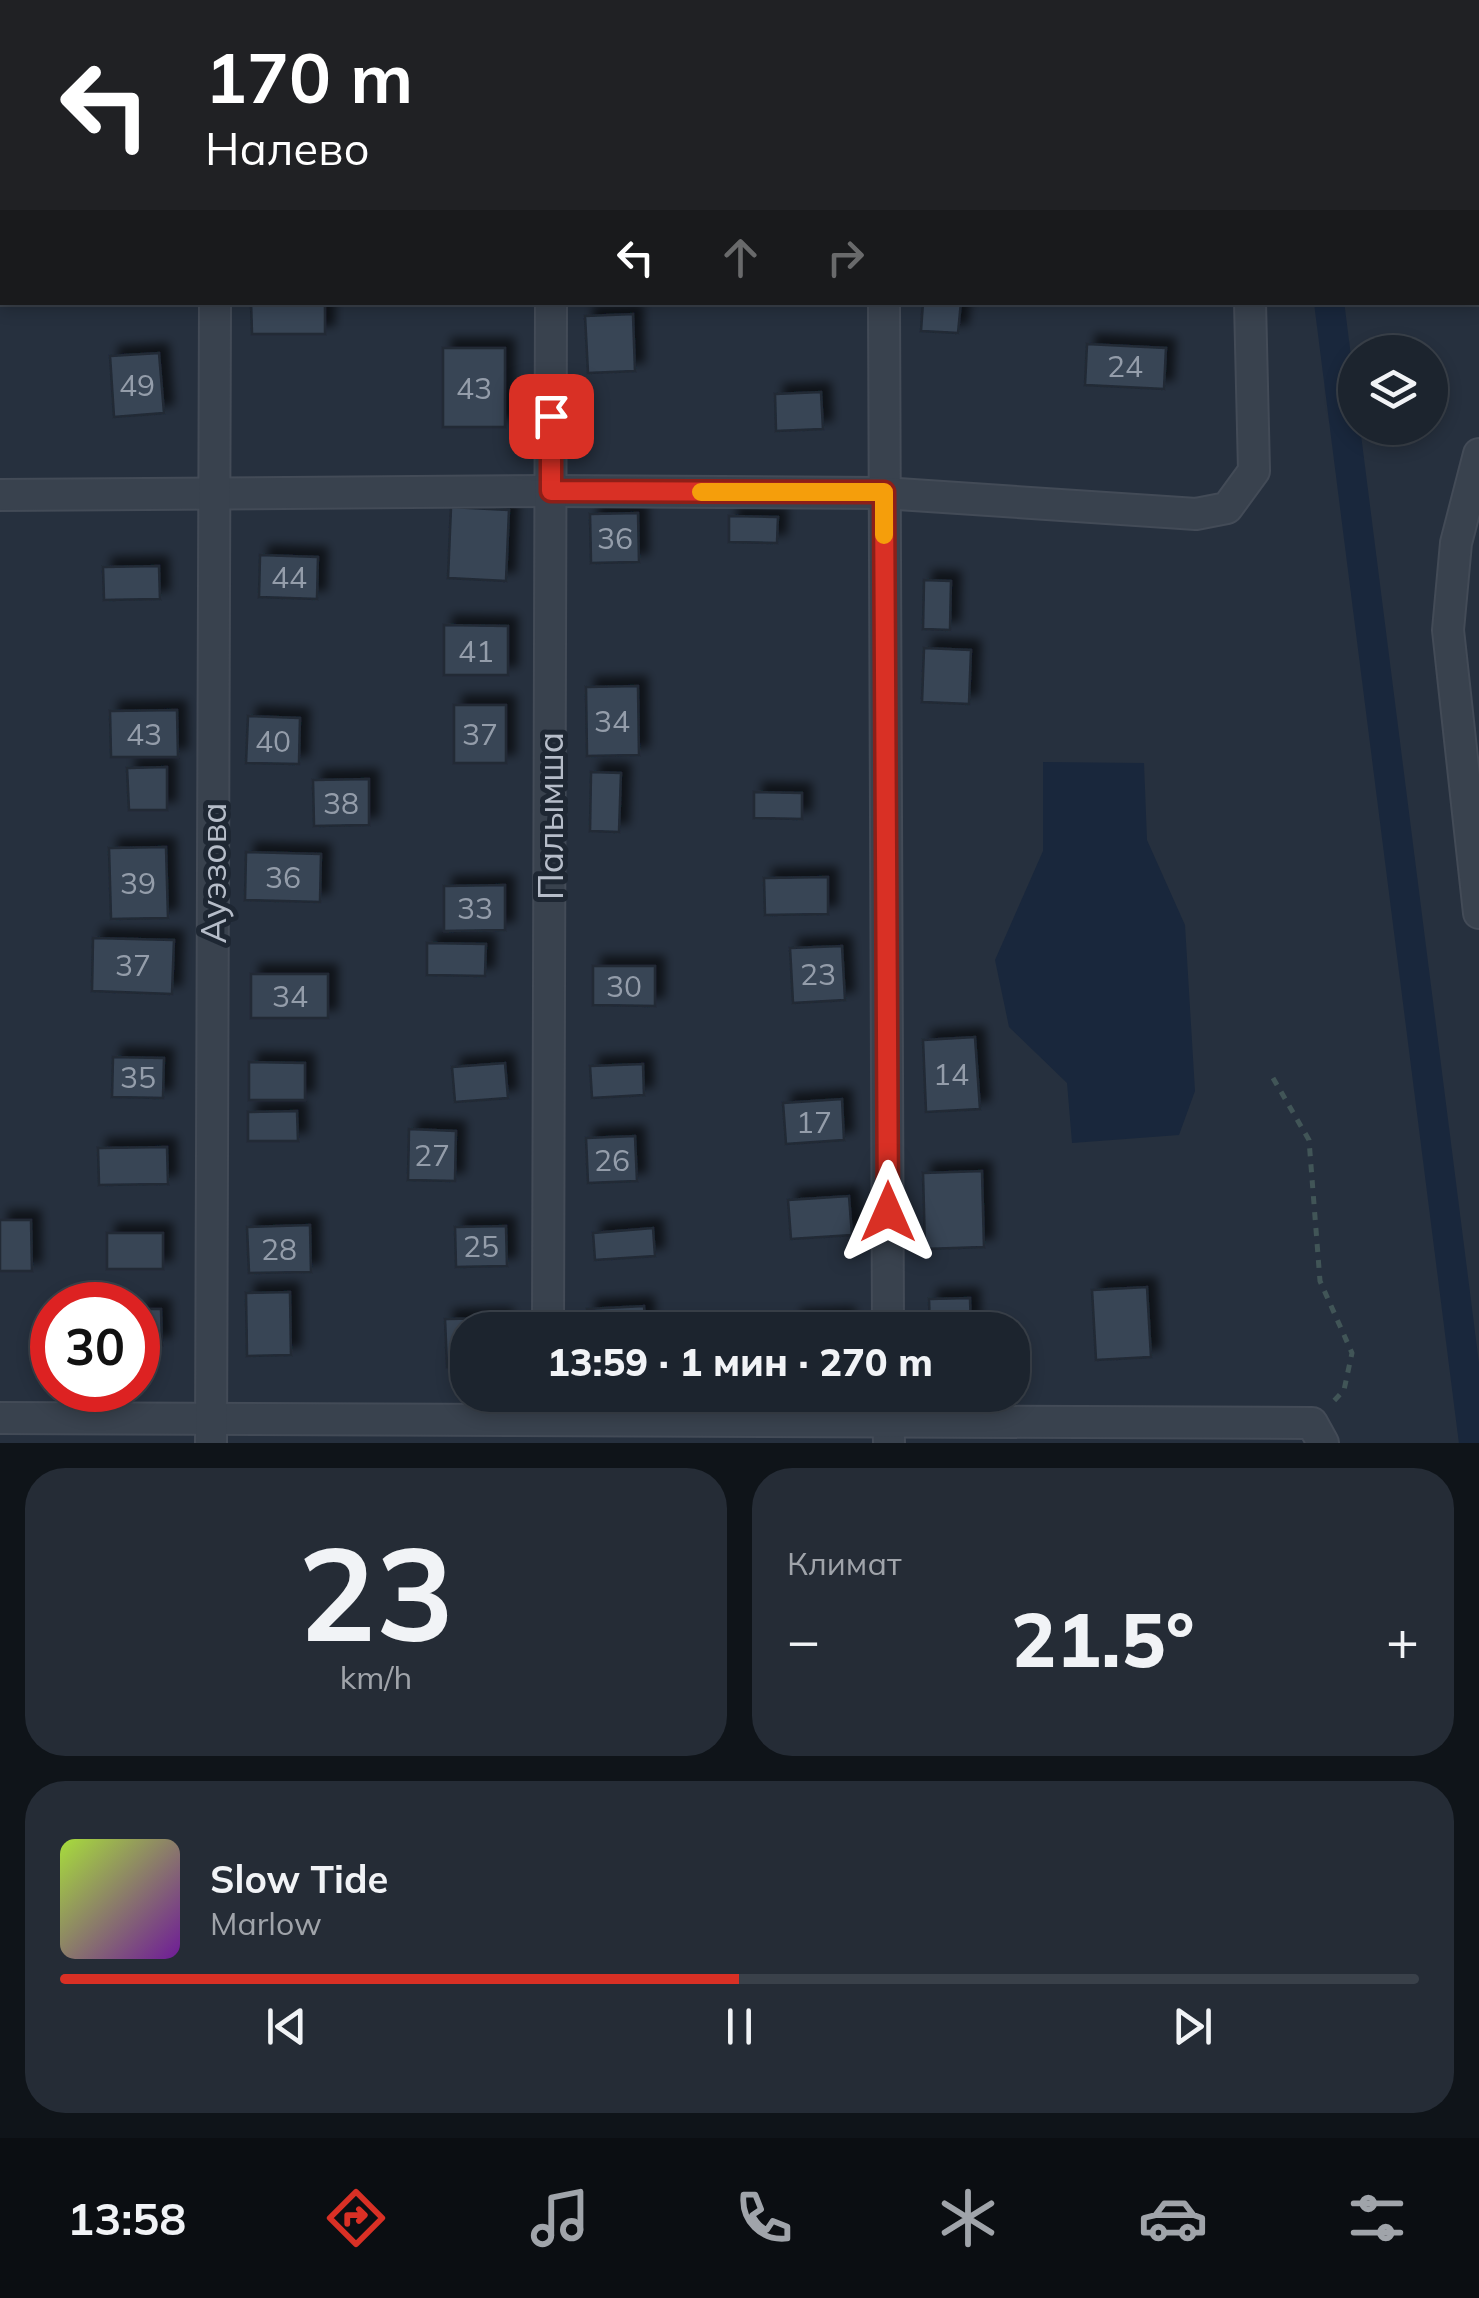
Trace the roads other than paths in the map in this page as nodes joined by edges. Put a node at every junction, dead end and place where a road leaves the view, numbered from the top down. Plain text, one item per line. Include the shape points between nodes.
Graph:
1 (215, 305) edge
2 (551, 305) edge
3 (884, 305) edge
4 (1250, 305) edge
5 (1479, 454) edge
6 (551, 491) junction
7 (884, 492) junction
8 (214, 494) junction
9 (0, 495) edge
10 (1479, 914) edge
11 (548, 1312) edge
12 (888, 1312) edge
13 (0, 1418) edge
14 (548, 1420) edge
15 (888, 1420) edge
16 (211, 1432) edge
17 (1318, 1433) edge

1 - 8 street, Ауэзова
2 - 6 street, Палымша
3 - 7 street
4 - 7 street via 1254,471 1227,508 1196,514
5 - 10 street via 1456,542 1448,630
6 - 7 street
6 - 8 street
6 - 11 street, Палымша
7 - 12 street
8 - 9 street
8 - 16 street, Ауэзова
13 - 16 street
14 - 15 street
14 - 16 street
15 - 17 street

